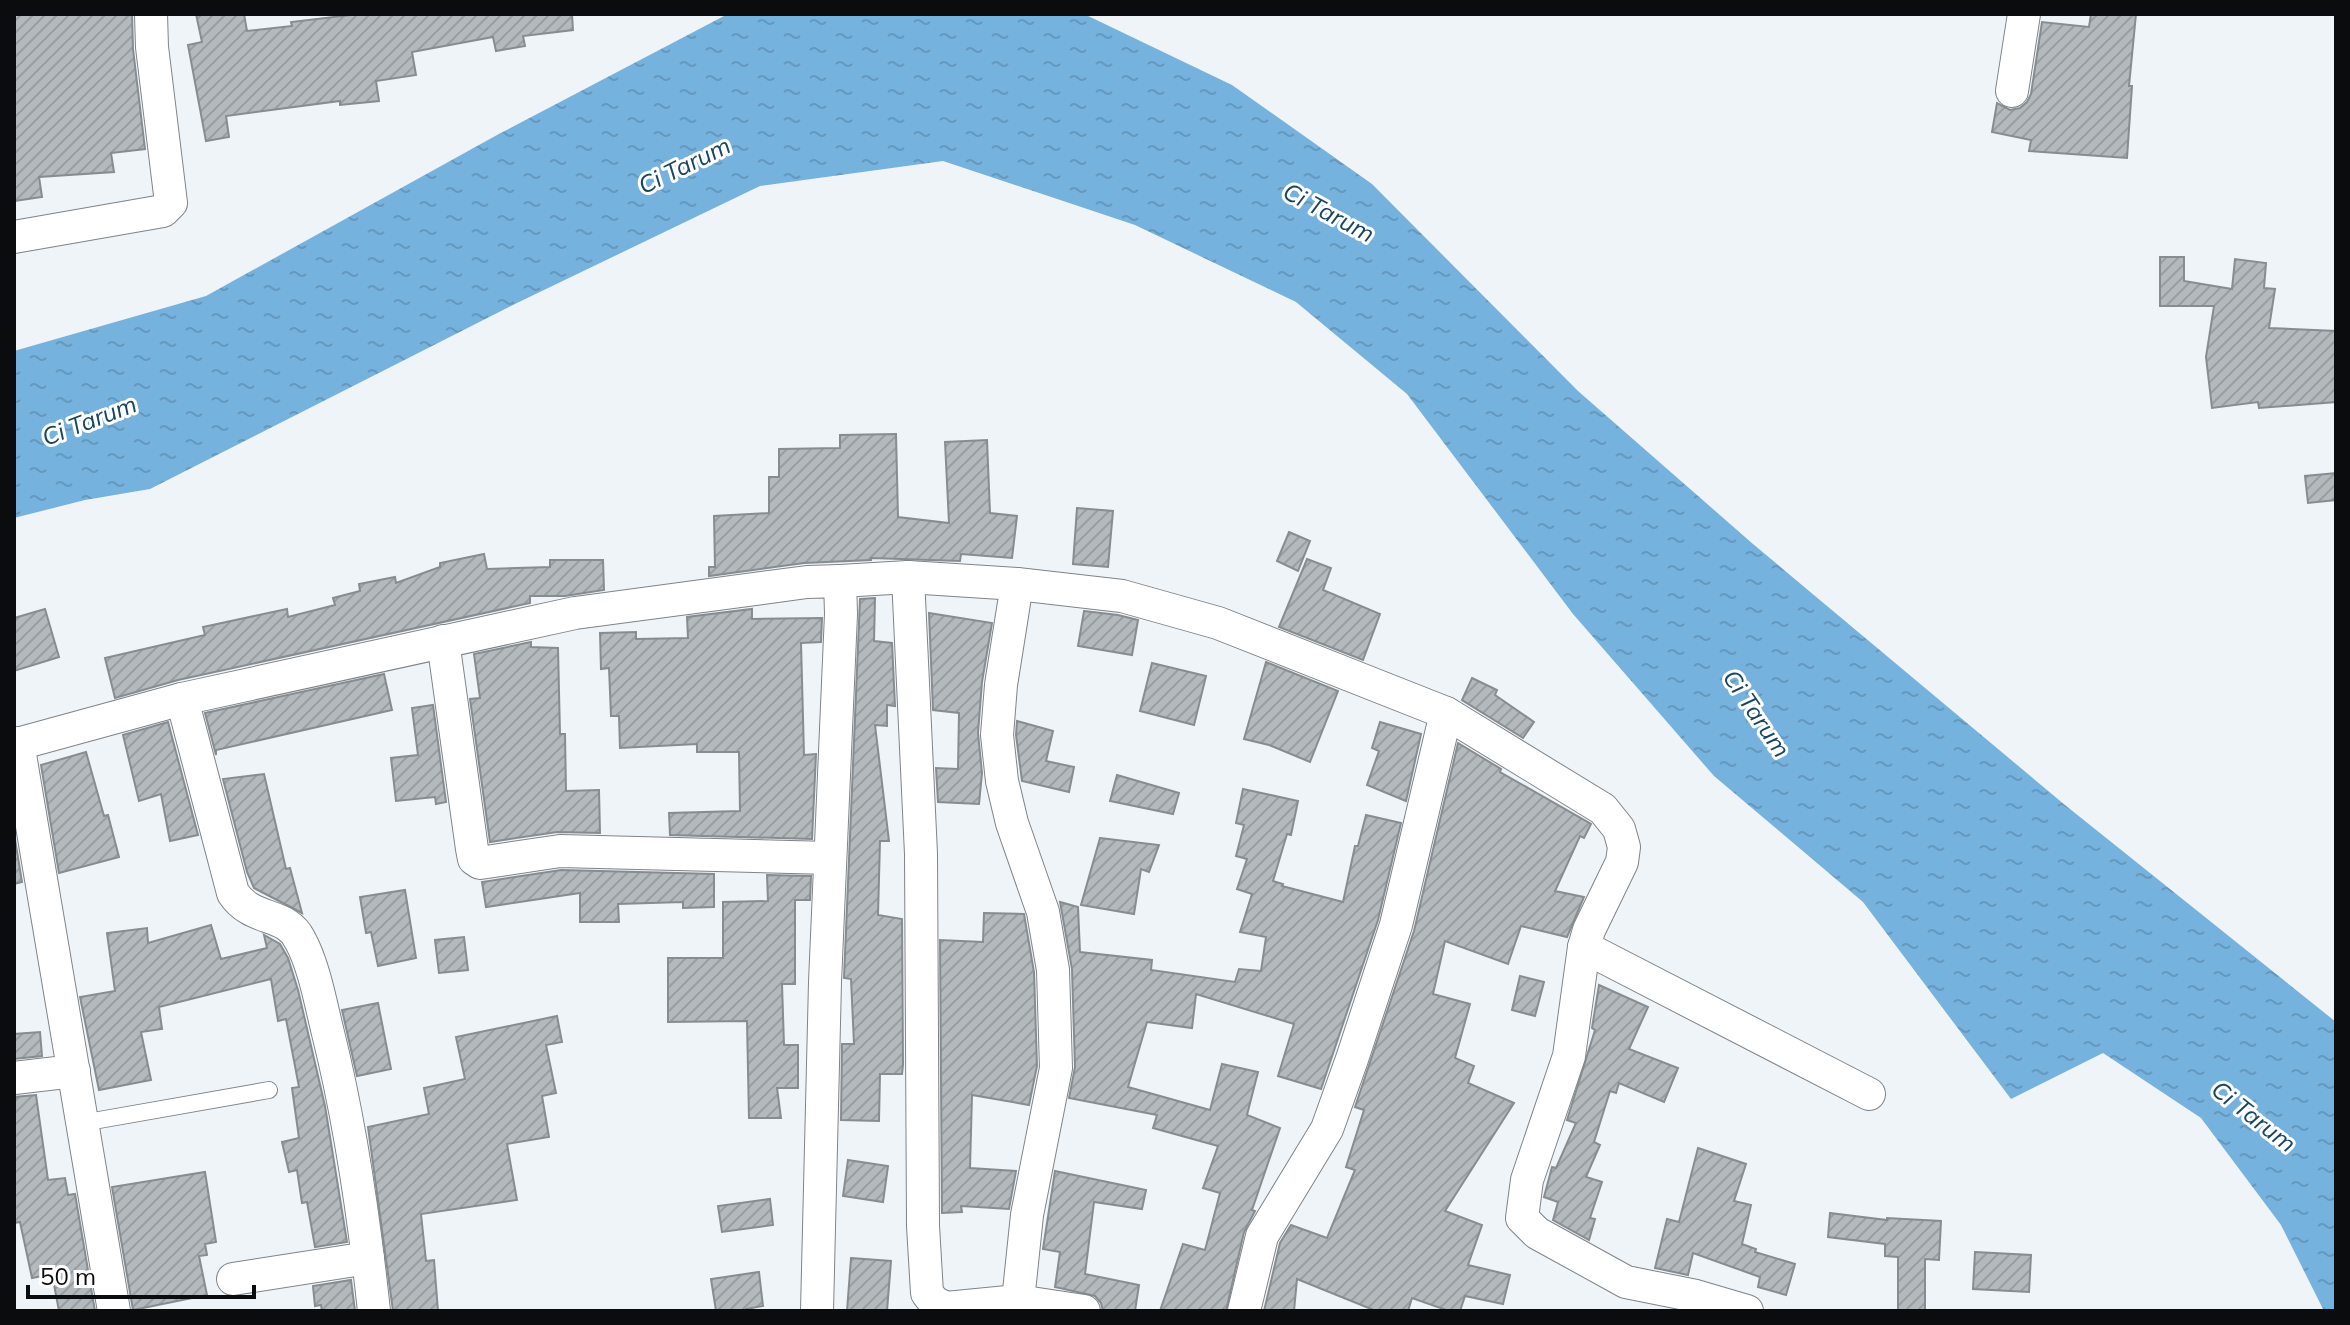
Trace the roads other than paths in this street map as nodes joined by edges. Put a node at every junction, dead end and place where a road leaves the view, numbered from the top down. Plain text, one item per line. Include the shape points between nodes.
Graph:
1 (151, 14) edge
2 (2024, 14) edge
3 (2012, 91) dead end
4 (14, 237) edge
5 (908, 577) junction
6 (840, 581) junction
7 (1017, 584) junction
8 (443, 641) junction
9 (182, 699) junction
10 (1446, 713) junction
11 (16, 744) edge
12 (830, 858) junction
13 (1584, 947) junction
14 (74, 1071) junction
15 (14, 1078) edge
16 (269, 1090) dead end
17 (1869, 1094) dead end
18 (82, 1123) junction
19 (368, 1258) junction
20 (233, 1279) dead end
21 (1622, 1296) edge
22 (1018, 1301) junction
23 (114, 1311) edge
24 (374, 1311) edge
25 (817, 1311) edge
26 (1084, 1311) edge
27 (1244, 1311) edge
28 (1747, 1311) edge

1 - 4 street via 171,203 163,211
2 - 3 street
5 - 6 street
5 - 7 street
5 - 22 street via 921,854 927,1293 946,1308
6 - 8 street via 575,613
6 - 12 street
7 - 10 street via 1122,596 1218,623
7 - 22 street via 997,735 1012,823 1043,912 1053,970 1056,1043
8 - 9 street
8 - 12 street via 472,849 480,863 560,851
9 - 11 street
9 - 19 street via 233,893 248,910 292,927 301,941 349,1119
10 - 13 street via 1603,809 1619,829 1622,862
10 - 27 street via 1396,925 1352,1059 1327,1129 1262,1236
11 - 14 street
12 - 25 street
13 - 17 street
13 - 21 street via 1569,1056 1527,1180 1522,1218
14 - 15 street
14 - 18 street
16 - 18 lane
18 - 23 street
19 - 20 street
19 - 24 street
21 - 28 street via 1696,1296
22 - 26 street

